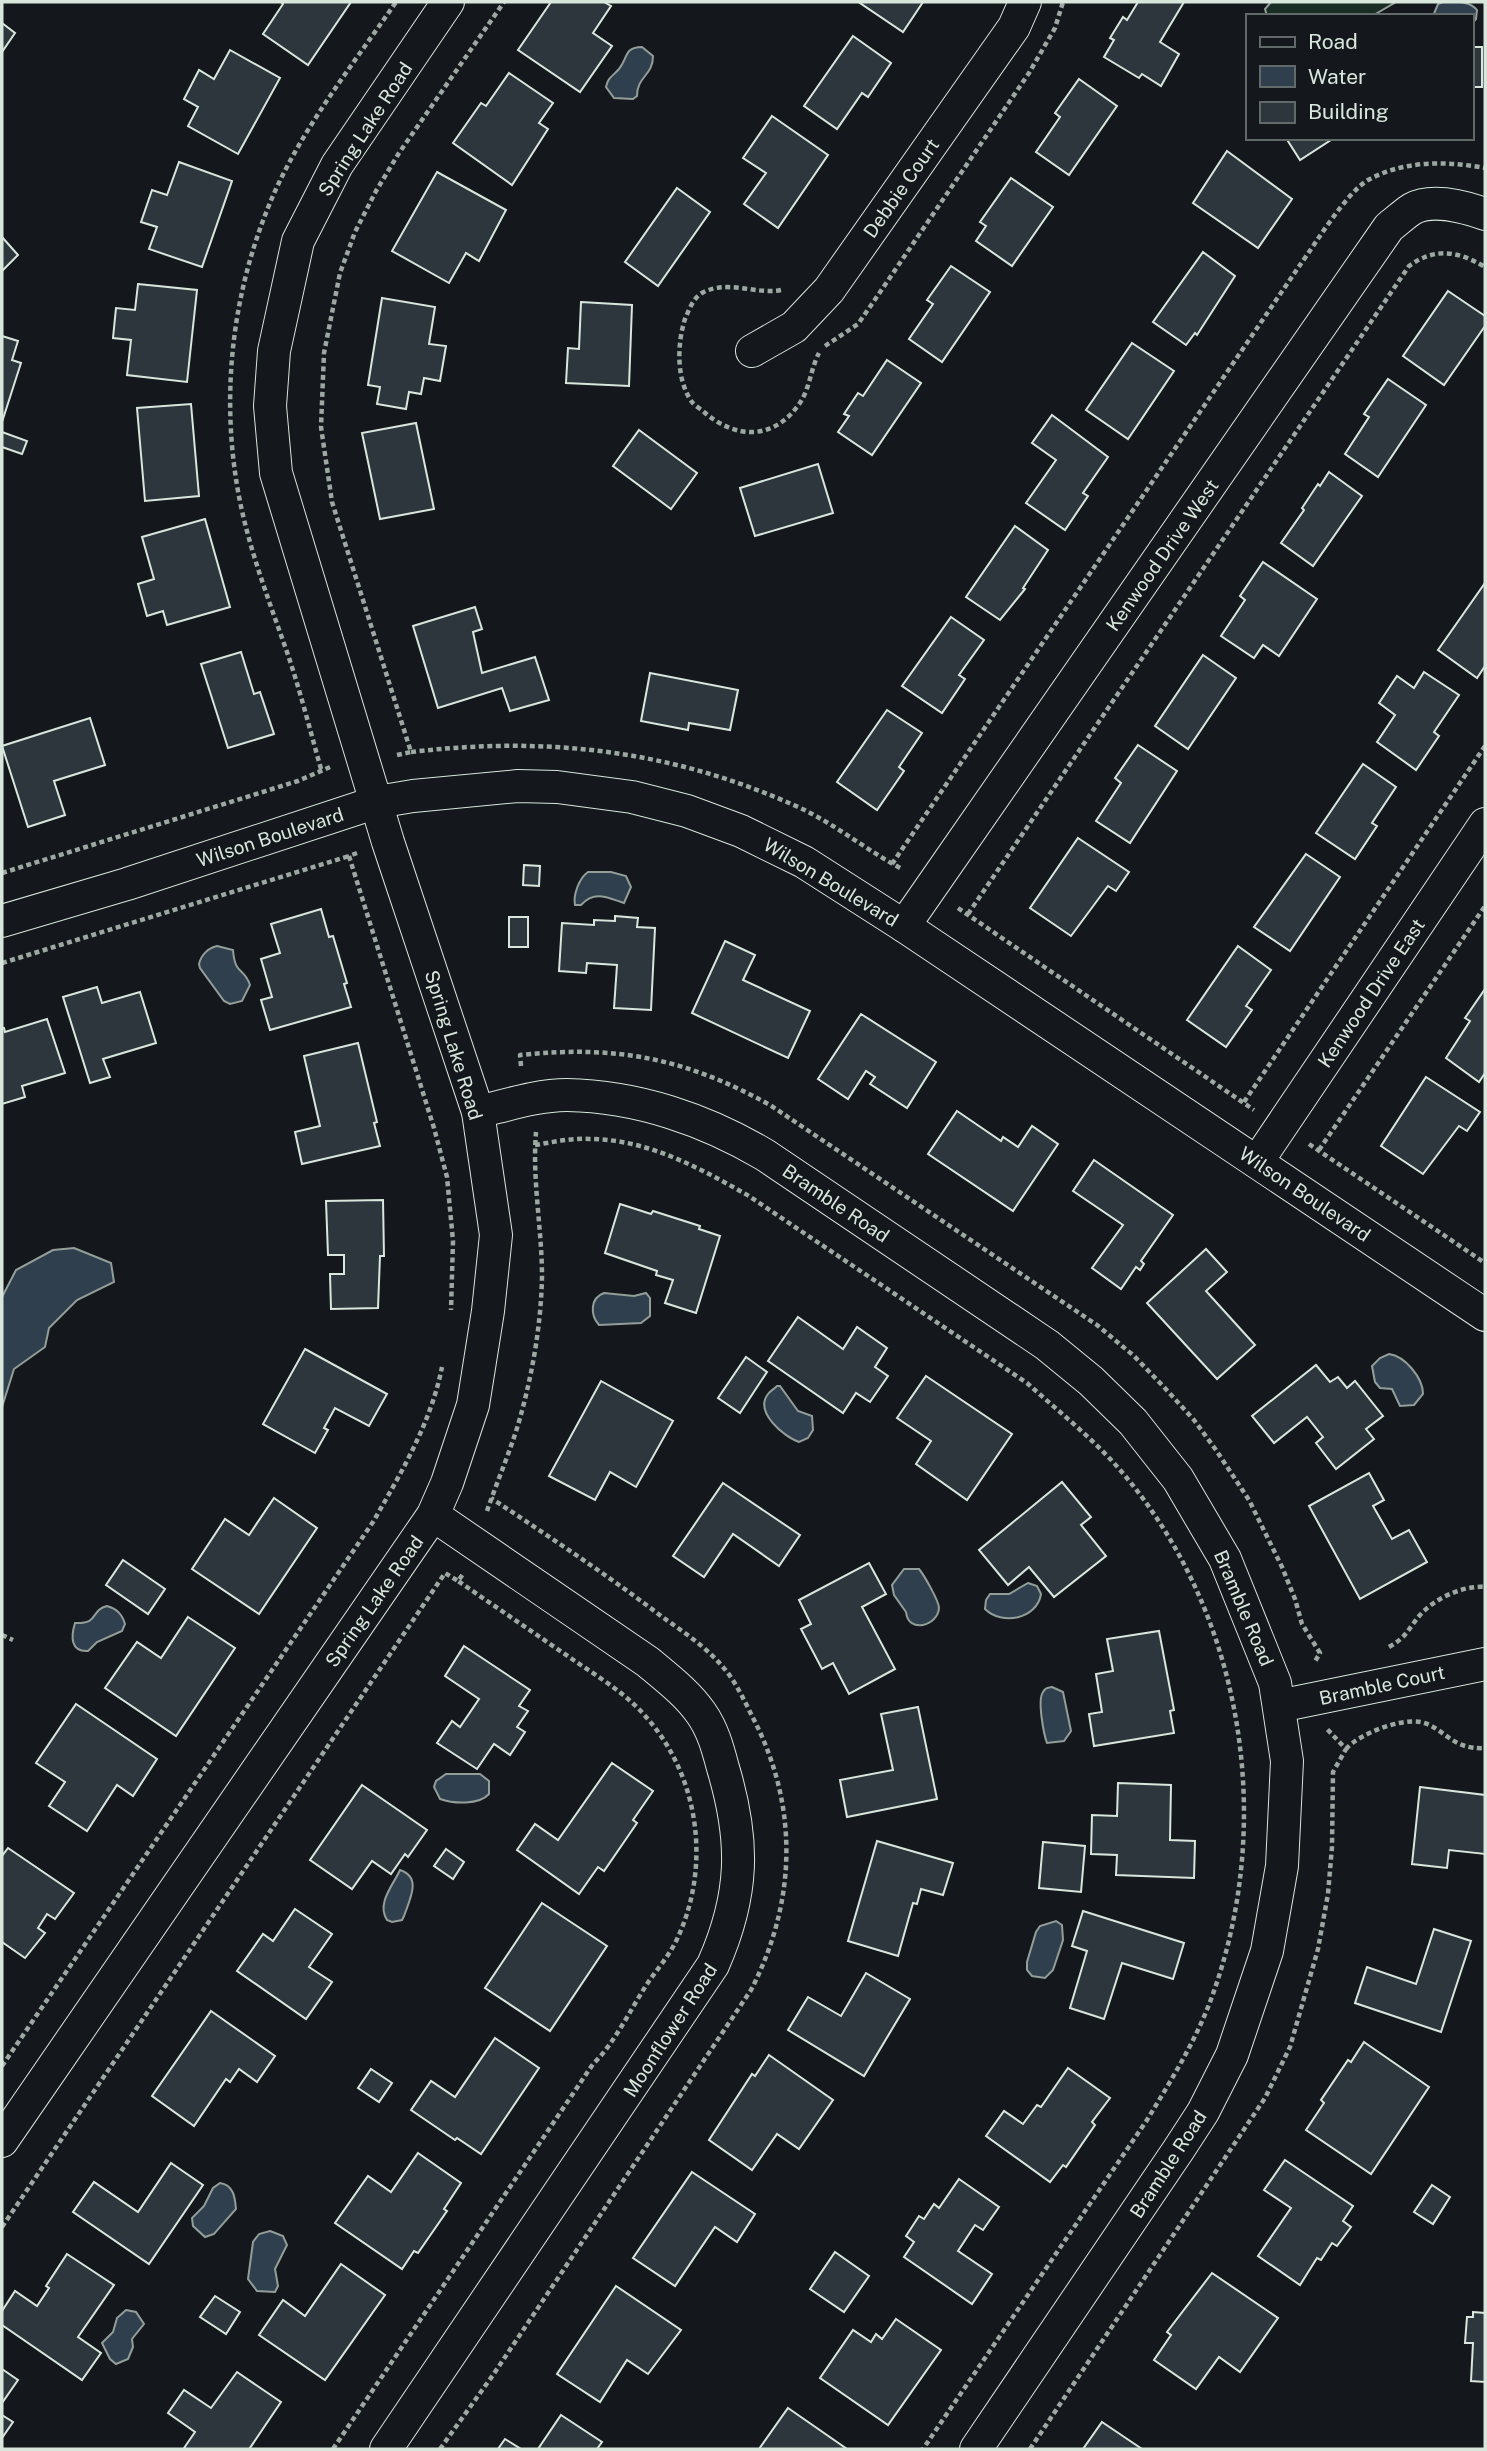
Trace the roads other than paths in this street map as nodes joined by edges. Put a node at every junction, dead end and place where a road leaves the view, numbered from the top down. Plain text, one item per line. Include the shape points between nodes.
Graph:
1 (448, 2) edge
2 (1025, 2) edge
3 (1485, 214) edge
4 (752, 351) dead end
5 (377, 802) junction
6 (1485, 824) edge
7 (2, 921) edge
8 (904, 926) junction
9 (478, 1112) junction
10 (1257, 1162) junction
11 (1485, 1315) edge
12 (433, 1515) junction
13 (1485, 1664) edge
14 (1279, 1706) junction
15 (2, 2141) edge
16 (386, 2449) edge
17 (976, 2449) edge

1 - 5 street, Spring Lake Road via 337,165 298,241 274,351 270,405 276,473
2 - 4 street, Debbie Court via 1014,27 829,290 794,327
3 - 8 street, Kenwood Drive West via 1467,207 1436,205 1414,208 1389,227
5 - 7 street, Wilson Boulevard
5 - 8 street, Wilson Boulevard via 519,786 632,797 741,831 804,862
5 - 9 street, Spring Lake Road
6 - 10 street, Kenwood Drive East
8 - 10 street, Wilson Boulevard
9 - 12 street, Spring Lake Road via 496,1235 489,1298 473,1405
9 - 14 street, Bramble Road via 566,1095 625,1101 679,1114 733,1136 1056,1352 1133,1422 1178,1479 1225,1559 1275,1683
10 - 11 street, Wilson Boulevard
12 - 15 street, Spring Lake Road
12 - 16 street, Moonflower Road via 680,1688 713,1734 734,1804 739,1867 735,1904 713,1965
13 - 14 street, Bramble Court
14 - 17 street, Bramble Road via 1287,1761 1282,1866 1267,1951 1232,2055 1179,2149

